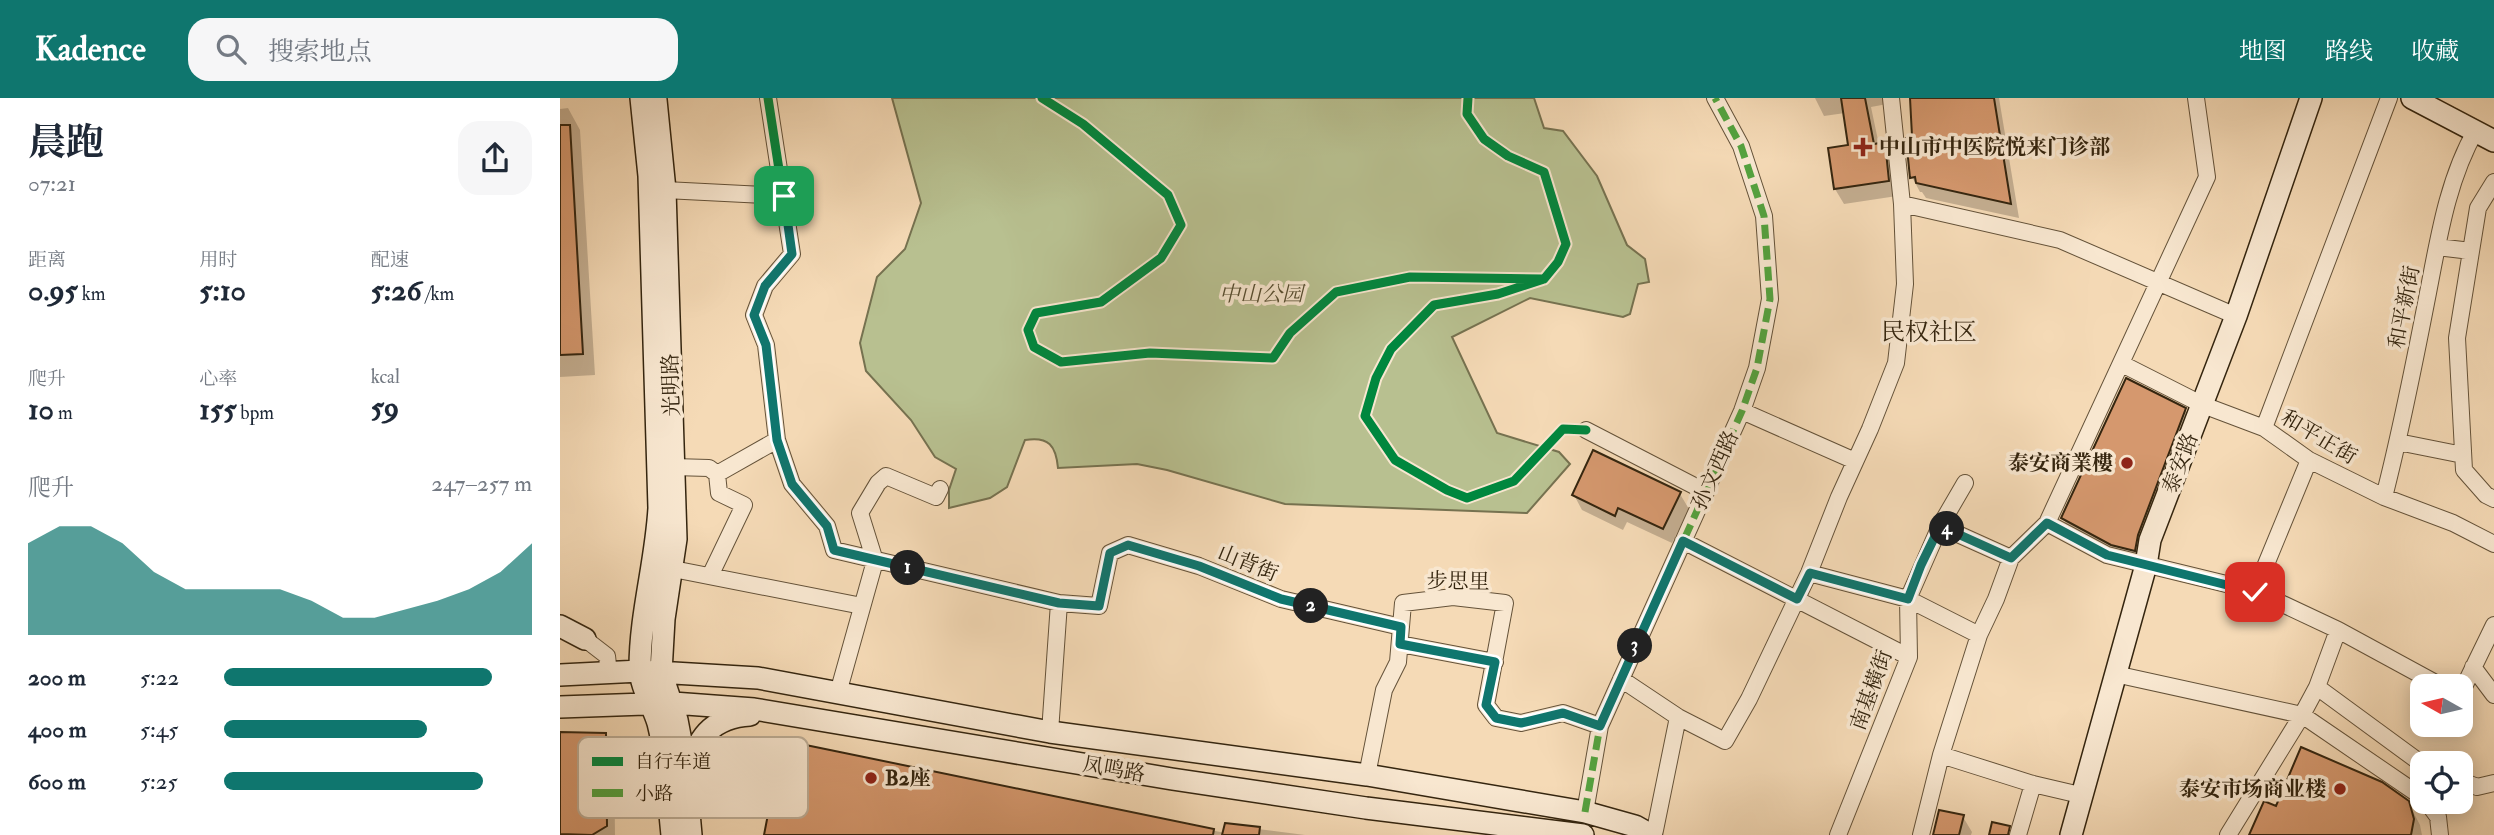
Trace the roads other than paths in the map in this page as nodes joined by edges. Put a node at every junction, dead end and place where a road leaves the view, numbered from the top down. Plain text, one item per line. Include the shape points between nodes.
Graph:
1 (642, 98) edge
2 (656, 98) edge
3 (768, 98) edge
4 (1715, 98) edge
5 (1891, 98) edge
6 (2196, 98) edge
7 (2311, 98) edge
8 (2389, 98) edge
9 (2412, 98) edge
10 (2485, 136) edge
11 (2494, 182) edge
12 (665, 190) junction
13 (784, 196) junction
14 (1902, 204) junction
15 (2437, 247) junction
16 (2471, 251) junction
17 (2158, 280) junction
18 (2236, 316) junction
19 (2122, 364) junction
20 (2203, 405) junction
21 (1742, 411) junction
22 (2264, 428) junction
23 (1586, 430) dead end
24 (777, 440) junction
25 (2398, 442) junction
26 (2463, 455) junction
27 (2309, 460) junction
28 (1856, 461) junction
29 (673, 467) junction
30 (717, 474) junction
31 (1965, 483) dead end
32 (940, 489) dead end
33 (1706, 492) junction
34 (2384, 497) junction
35 (2494, 499) edge
36 (2047, 523) junction
37 (1940, 526) junction
38 (1683, 541) junction
39 (2494, 544) edge
40 (2011, 558) junction
41 (876, 561) junction
42 (2146, 565) junction
43 (673, 569) junction
44 (1810, 573) junction
45 (710, 576) junction
46 (2255, 592) junction
47 (1797, 599) junction
48 (1908, 599) junction
49 (1059, 603) junction
50 (862, 606) junction
51 (2494, 625) edge
52 (560, 626) edge
53 (1401, 627) junction
54 (2338, 629) junction
55 (1979, 635) junction
56 (585, 639) joint
57 (1400, 644) junction
58 (1909, 657) junction
59 (1495, 662) junction
60 (2473, 667) junction
61 (640, 671) junction
62 (662, 672) junction
63 (609, 674) junction
64 (2115, 674) junction
65 (2419, 674) edge
66 (2470, 674) edge
67 (560, 675) edge
68 (1621, 679) junction
69 (2317, 687) junction
70 (838, 693) junction
71 (2494, 695) edge
72 (651, 703) junction
73 (673, 703) junction
74 (560, 707) edge
75 (791, 715) junction
76 (2302, 715) junction
77 (1678, 718) junction
78 (1600, 726) junction
79 (1050, 732) junction
80 (660, 737) edge
81 (680, 737) edge
82 (704, 737) edge
83 (1941, 755) junction
84 (2410, 755) edge
85 (1367, 775) junction
86 (2494, 783) edge
87 (2033, 784) junction
88 (2473, 785) edge
89 (2410, 789) edge
90 (2080, 795) junction
91 (1585, 812) junction
92 (2436, 814) edge
93 (1580, 835) edge
94 (1653, 835) edge
95 (1838, 835) edge
96 (1921, 835) edge
97 (2018, 835) edge
98 (2071, 835) edge
99 (2228, 835) edge
100 (2440, 835) edge

1 - 61 street, 光明路 via 649,176 659,508
2 - 12 street, 光明路
3 - 13 street
4 - 21 street, 孙文西路 via 1741,146 1764,216 1770,299 1757,369
5 - 14 street
6 - 17 street via 2207,177
7 - 18 street, 泰安路
8 - 22 street
9 - 10 street
10 - 15 street, 和平新街 via 2462,155
11 - 16 street via 2477,208
12 - 13 street
12 - 29 street, 光明路
13 - 24 street via 792,254 765,286 754,315 766,345
14 - 17 street via 2060,240
14 - 28 street via 1906,284 1896,363
15 - 16 street
15 - 25 street, 和平新街
16 - 26 street via 2457,338
17 - 18 street
17 - 19 street
18 - 20 street, 泰安路
19 - 20 street, 和平正街
19 - 36 street
20 - 22 street, 和平正街
20 - 42 street, 泰安路 via 2150,540
21 - 28 street
21 - 33 street, 孙文西路
22 - 27 street, 和平正街
23 - 33 street
24 - 30 street
24 - 41 street, 山背街 via 792,484 827,526 834,550
25 - 26 street
25 - 34 street, 和平新街
26 - 35 street via 2464,470
27 - 34 street, 和平正街
27 - 46 street
28 - 44 street
29 - 30 street via 709,468
29 - 43 street, 光明路
30 - 45 street via 719,493 744,505
31 - 37 street, 南基橫街
32 - 41 street via 936,497 886,476 878,483 860,513
33 - 38 street, 孙文西路
34 - 39 street, 和平正街
36 - 40 street
36 - 42 street via 2107,555
37 - 40 street
37 - 48 street, 南基橫街
38 - 47 street
38 - 68 street, 孙文西路
40 - 55 street
41 - 49 street, 山背街
41 - 50 street
42 - 46 street
42 - 64 street, 泰安路
43 - 45 street
43 - 62 street, 光明路 via 664,620
44 - 47 street
44 - 48 street
45 - 50 street
46 - 54 street
47 - 58 street
47 - 77 street via 1725,741
48 - 55 street
48 - 58 street, 南基橫街
49 - 53 street, 山背街 via 1099,606 1110,553 1128,545 1199,566 1281,599
49 - 79 street
50 - 70 street
51 - 60 street
52 - 56 street
53 - 57 street, 步思里
53 - 59 street, 步思里 via 1403,603 1453,597 1505,603
54 - 65 street
54 - 69 street
55 - 83 street
56 - 63 street via 607,656
57 - 59 street
57 - 85 street, 步思里 via 1398,662 1384,690
58 - 95 street, 南基橫街
59 - 78 street, 步思里 via 1486,705 1496,718 1521,723 1563,713
60 - 66 street
60 - 71 street
61 - 62 street, 凤鸣路
61 - 63 street, 凤鸣路
61 - 72 street
62 - 70 street, 凤鸣路 via 758,678
62 - 73 street
63 - 67 street, 凤鸣路
64 - 76 street
64 - 90 street, 泰安路
68 - 77 street
68 - 78 street, 孙文西路
69 - 76 street
69 - 84 street
70 - 79 street, 凤鸣路
72 - 73 street, 凤鸣路
72 - 74 street, 凤鸣路
72 - 80 street
73 - 75 street, 凤鸣路
73 - 81 street
75 - 82 street via 745,715 726,720
75 - 93 street, 凤鸣路 via 1185,781
76 - 89 street
76 - 99 street
77 - 94 street
78 - 91 street, 孙文西路
79 - 85 street, 凤鸣路
83 - 87 street
83 - 96 street
85 - 91 street, 凤鸣路
86 - 88 street
87 - 90 street
87 - 97 street
90 - 98 street, 泰安路
91 - 93 street, 孙文西路
91 - 94 street, 凤鸣路
92 - 100 street

